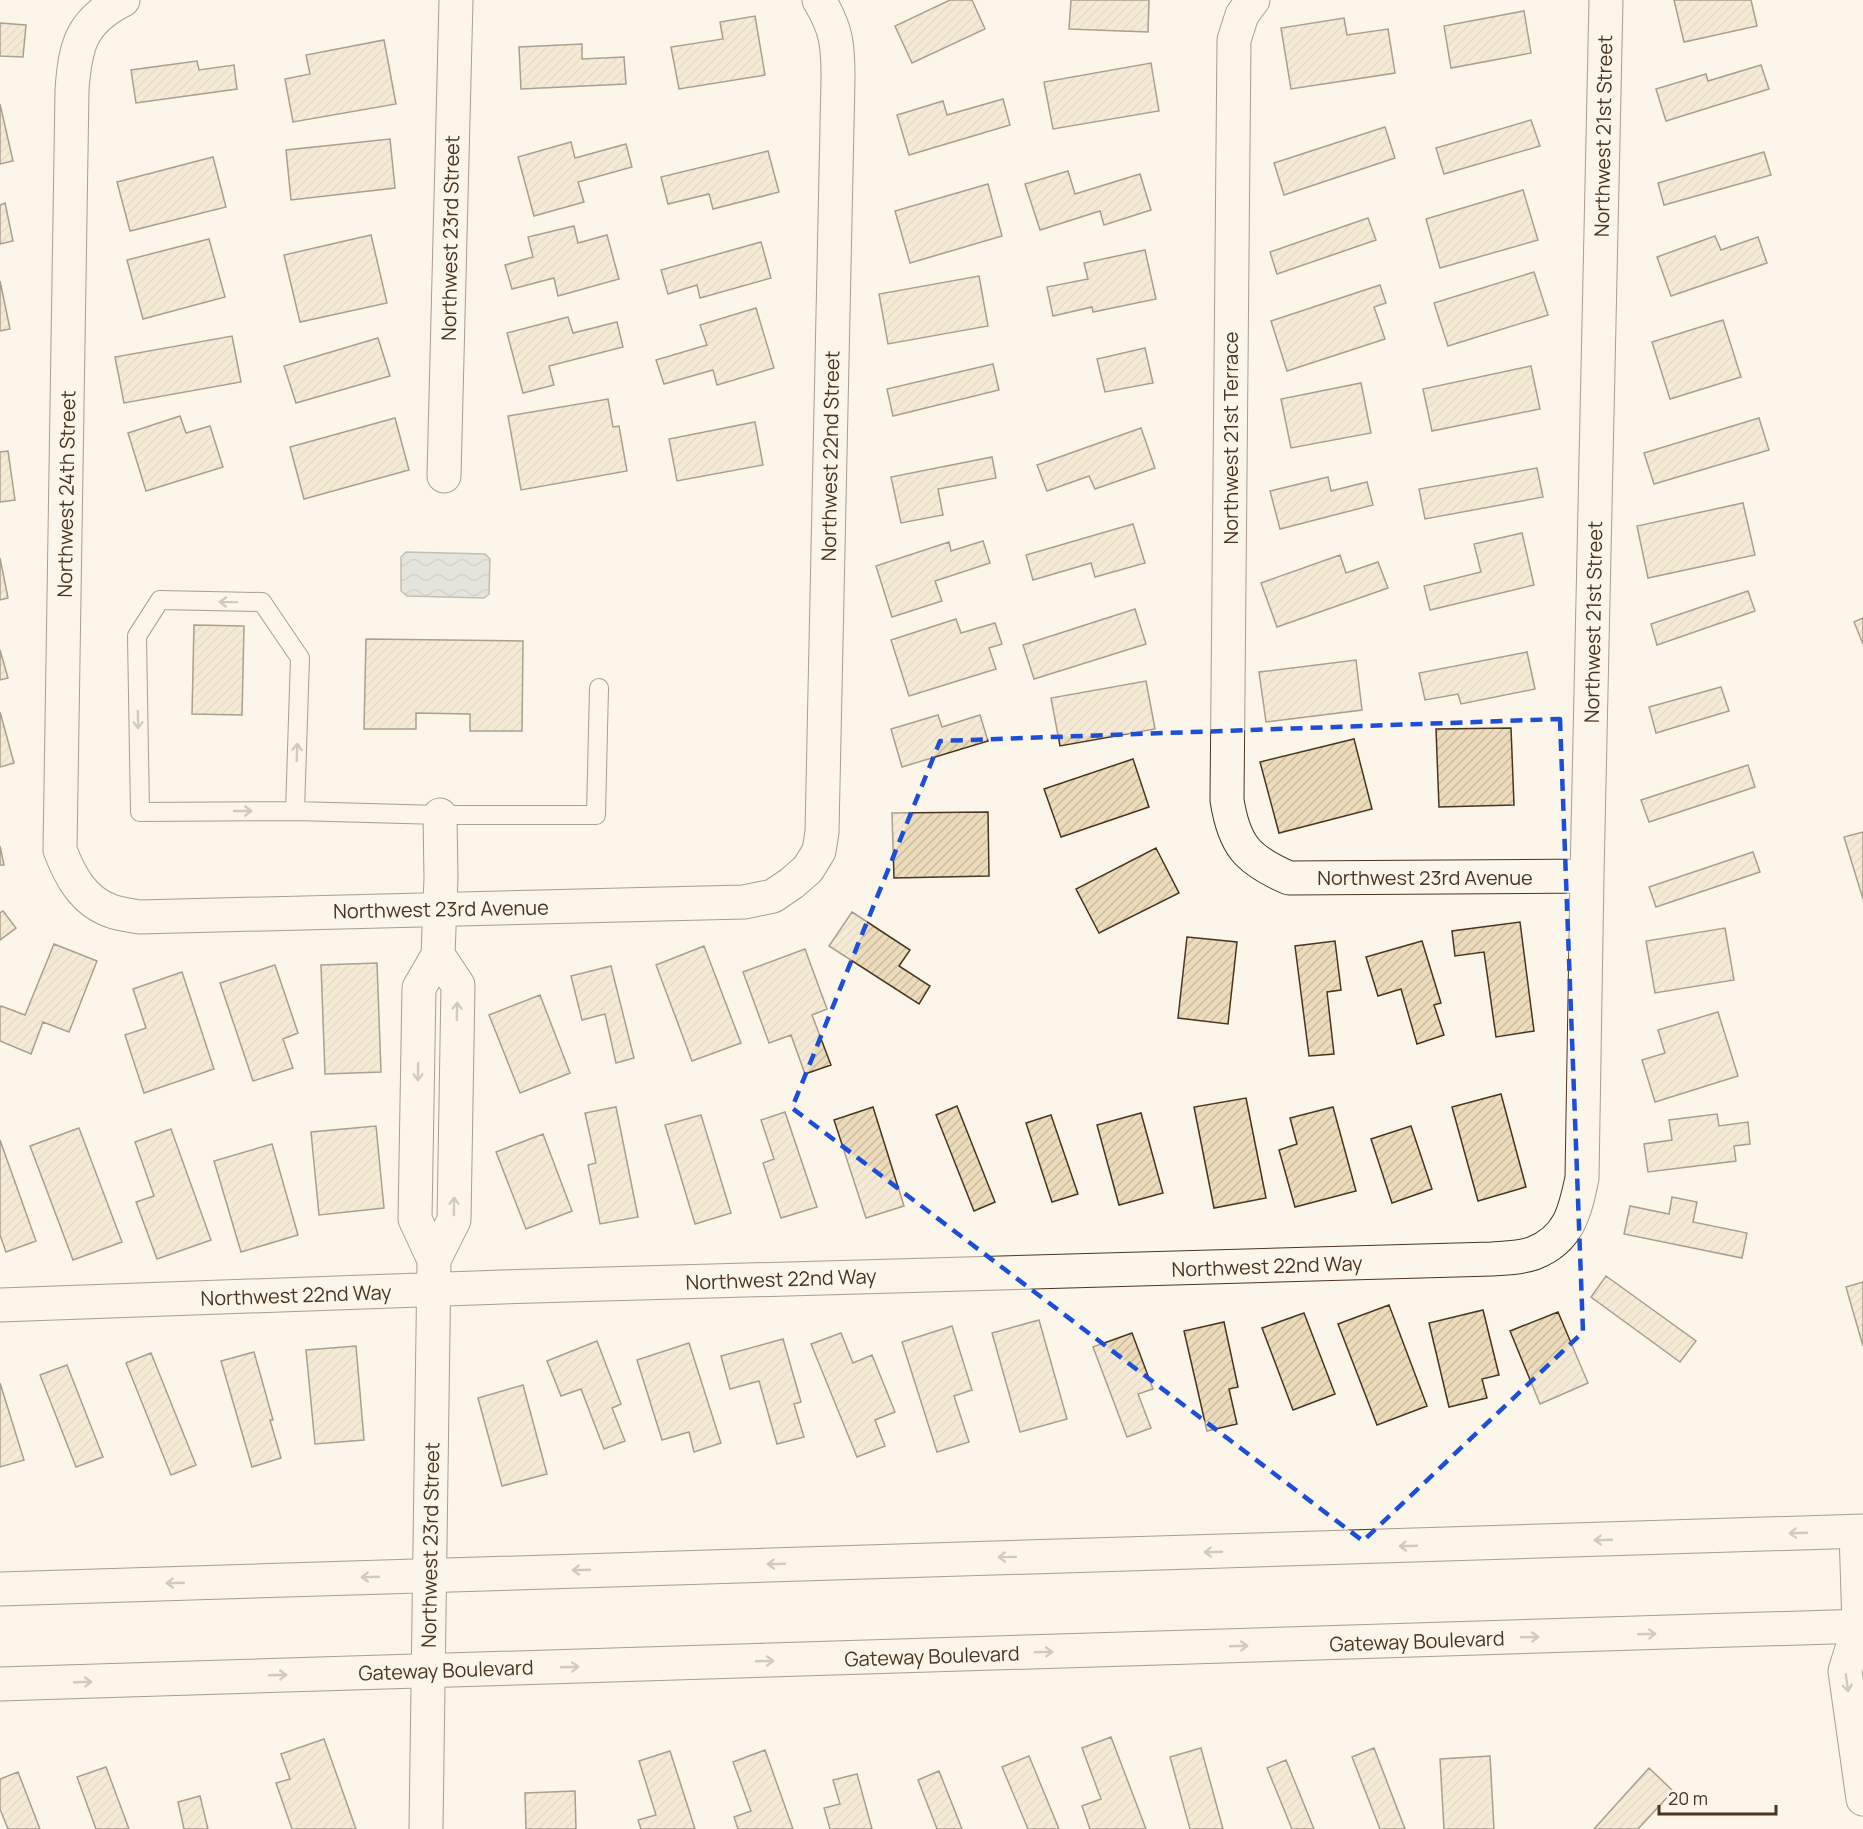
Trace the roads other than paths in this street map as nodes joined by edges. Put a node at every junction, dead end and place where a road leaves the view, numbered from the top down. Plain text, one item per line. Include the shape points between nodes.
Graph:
1 (123, 0) edge
2 (456, 0) edge
3 (819, 0) edge
4 (1253, 0) edge
5 (1606, 0) edge
6 (444, 476) dead end
7 (599, 688) dead end
8 (295, 811) junction
9 (440, 815) junction
10 (1264, 868) joint
11 (1587, 876) junction
12 (773, 896) joint
13 (440, 909) junction
14 (110, 911) joint
15 (1558, 1239) joint
16 (434, 1275) junction
17 (0, 1305) edge
18 (1860, 1531) edge
19 (429, 1575) junction
20 (0, 1589) edge
21 (1862, 1630) edge
22 (428, 1671) junction
23 (0, 1684) edge
24 (1863, 1799) edge
25 (426, 1829) edge

1 - 14 street, Northwest 24th Street via 105,9 85,31 74,57 60,850 69,876 86,896
2 - 6 street, Northwest 23rd Street
3 - 12 street, Northwest 22nd Street via 831,20 838,46 822,832 819,851 808,869
4 - 10 street, Northwest 21st Terrace via 1242,15 1234,40 1227,800 1231,826 1244,850
5 - 11 street, Northwest 21st Street
7 - 9 lane via 596,815
8 -> 8 lane via 300,658 262,602 160,600 137,636 140,812
8 - 9 lane
9 - 13 street, Northwest 23rd Street
10 - 11 street, Northwest 23rd Avenue via 1289,878
11 - 15 street, Northwest 21st Street via 1582,1178 1575,1212
12 - 13 street, Northwest 23rd Avenue via 744,902
13 - 14 street, Northwest 23rd Avenue via 139,916
13 - 16 street, Northwest 23rd Street via 438,956 458,985 454,1220
15 - 16 street, Northwest 22nd Way via 1533,1254 1492,1259
16 - 17 street, Northwest 22nd Way
16 - 19 street, Northwest 23rd Street
18 -> 19 street
18 - 21 street
19 -> 20 street
19 - 22 street, Northwest 23rd Street
22 -> 21 street, Gateway Boulevard
21 -> 24 street via 1845,1671
23 -> 22 street, Gateway Boulevard
22 - 25 street, Northwest 23rd Street

